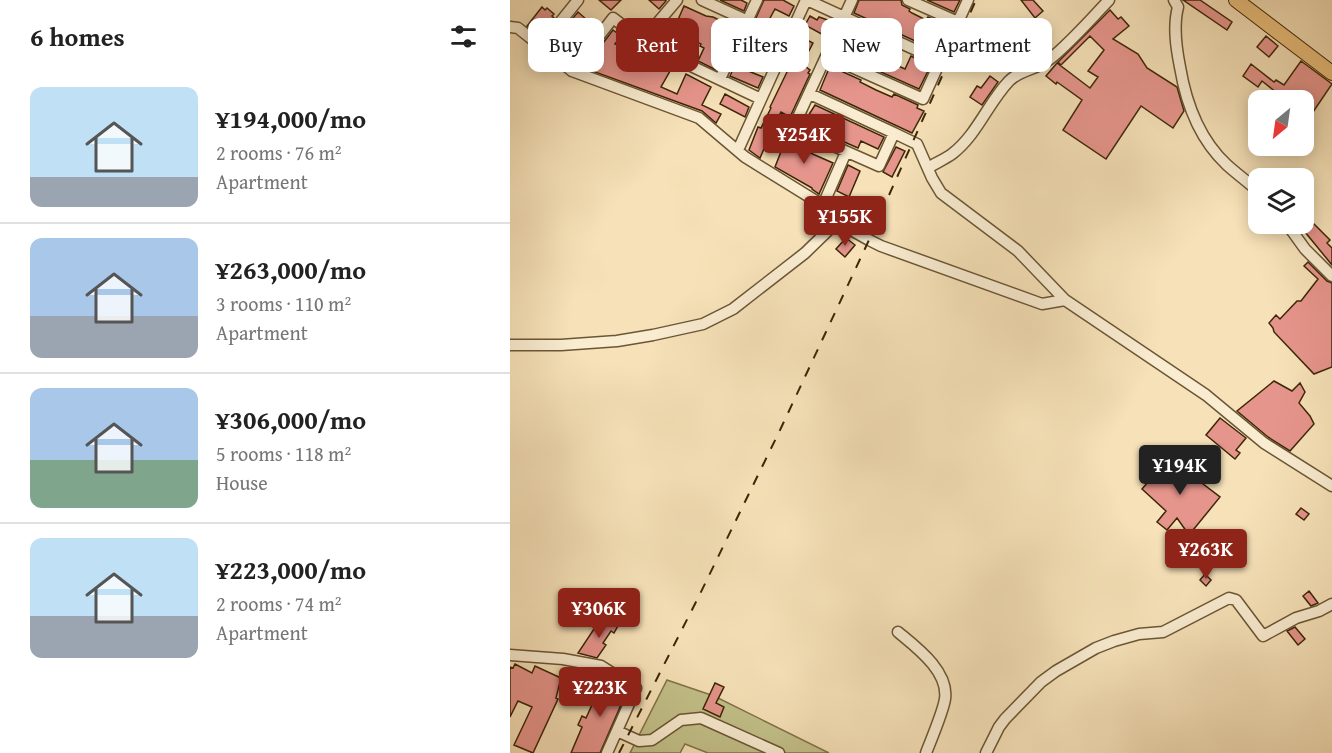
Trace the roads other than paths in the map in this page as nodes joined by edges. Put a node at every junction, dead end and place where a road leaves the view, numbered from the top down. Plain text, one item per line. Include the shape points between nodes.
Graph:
1 (578, 0) edge
2 (677, 0) edge
3 (702, 0) edge
4 (757, 0) edge
5 (807, 0) edge
6 (852, 0) edge
7 (908, 0) edge
8 (968, 0) edge
9 (1109, 0) edge
10 (1174, 0) edge
11 (1236, 0) edge
12 (844, 17) junction
13 (564, 18) edge
14 (662, 18) edge
15 (741, 18) edge
16 (749, 18) edge
17 (949, 18) edge
18 (960, 18) edge
19 (616, 20) edge
20 (510, 27) edge
21 (604, 30) edge
22 (528, 36) edge
23 (914, 49) edge
24 (699, 69) edge
25 (821, 69) edge
26 (575, 72) edge
27 (723, 72) edge
28 (863, 72) edge
29 (935, 72) edge
30 (1332, 73) edge
31 (720, 79) junction
32 (810, 94) junction
33 (761, 99) junction
34 (894, 133) junction
35 (738, 150) junction
36 (846, 152) junction
37 (928, 168) junction
38 (1248, 183) edge
39 (823, 206) junction
40 (840, 219) junction
41 (1294, 234) edge
42 (1332, 276) edge
43 (1065, 300) junction
44 (510, 345) edge
45 (1332, 486) edge
46 (1332, 604) edge
47 (898, 632) dead end
48 (510, 655) edge
49 (617, 732) junction
50 (930, 752) edge
51 (607, 753) edge
52 (779, 753) edge
53 (986, 753) edge

1 - 13 street
2 - 14 street
3 - 15 street
4 - 16 street
5 - 12 street
5 - 33 street
6 - 12 street
7 - 17 street
8 - 18 street
9 - 37 street via 1049,61 1021,71 1010,80 953,153
10 - 38 street via 1178,7 1177,51 1194,118 1226,164
11 - 30 main road
12 - 23 street
19 - 21 street via 613,18
20 - 22 street
24 - 31 street
25 - 32 street
26 - 35 street via 699,118
27 - 31 street
28 - 29 street via 923,99
31 - 33 street
32 - 34 street
32 - 36 street via 793,128
33 - 35 street
34 - 36 street via 879,166
34 - 37 street via 917,144
35 - 39 street
36 - 39 street
37 - 43 street via 941,193 1018,251
39 - 40 street
40 - 43 street via 881,246 1042,304
40 - 44 street via 805,253 733,309 703,324 618,341
41 - 42 street
43 - 45 street via 1206,395 1264,443
46 - 53 street via 1263,636 1236,600 1229,598 1163,632 1114,640 1041,682 999,727
47 - 50 street via 925,654 942,683 945,698
48 - 49 street via 601,666 636,688
49 - 51 street
49 - 52 street via 639,741 652,740 681,720 701,718

